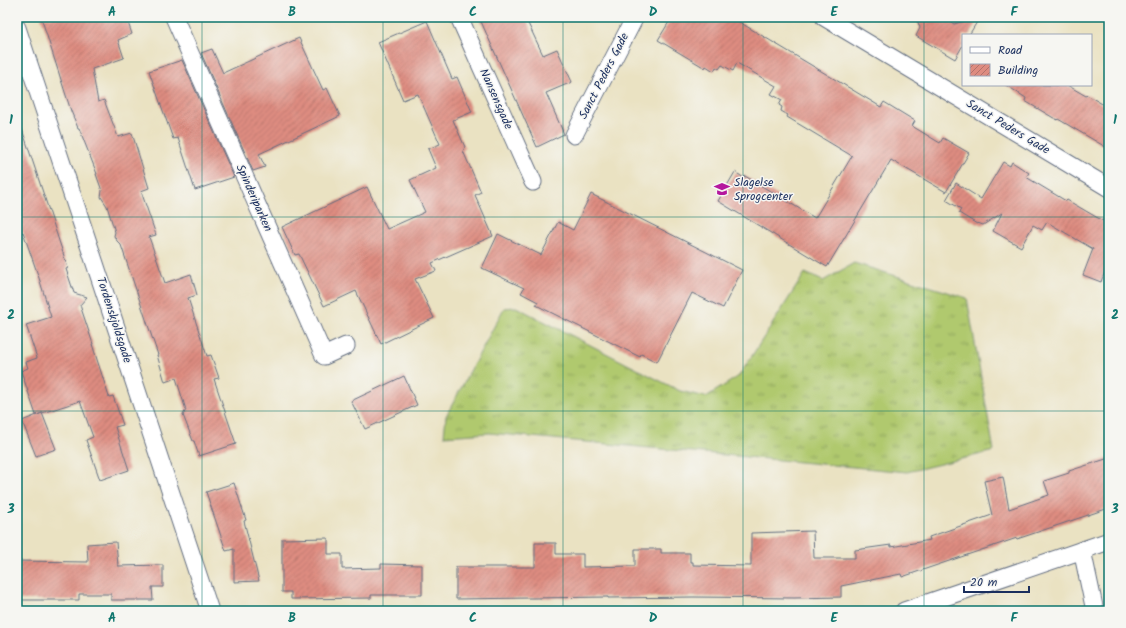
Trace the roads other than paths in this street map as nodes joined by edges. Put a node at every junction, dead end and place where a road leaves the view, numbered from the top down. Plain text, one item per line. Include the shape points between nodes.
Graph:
1 (174, 17) edge
2 (460, 17) edge
3 (635, 17) edge
4 (824, 17) edge
5 (17, 28) edge
6 (574, 135) dead end
7 (533, 182) dead end
8 (1109, 188) edge
9 (346, 346) dead end
10 (1109, 541) edge
11 (1082, 550) junction
12 (210, 611) edge
13 (904, 611) edge
14 (1095, 611) edge

1 - 9 street, Spinderiparken via 324,356
2 - 7 street, Nansensgade
3 - 6 street, Sanct Peders Gade
4 - 8 street, Sanct Peders Gade
5 - 12 street, Tordenskjoldsgade
10 - 11 street
11 - 13 street
11 - 14 street

